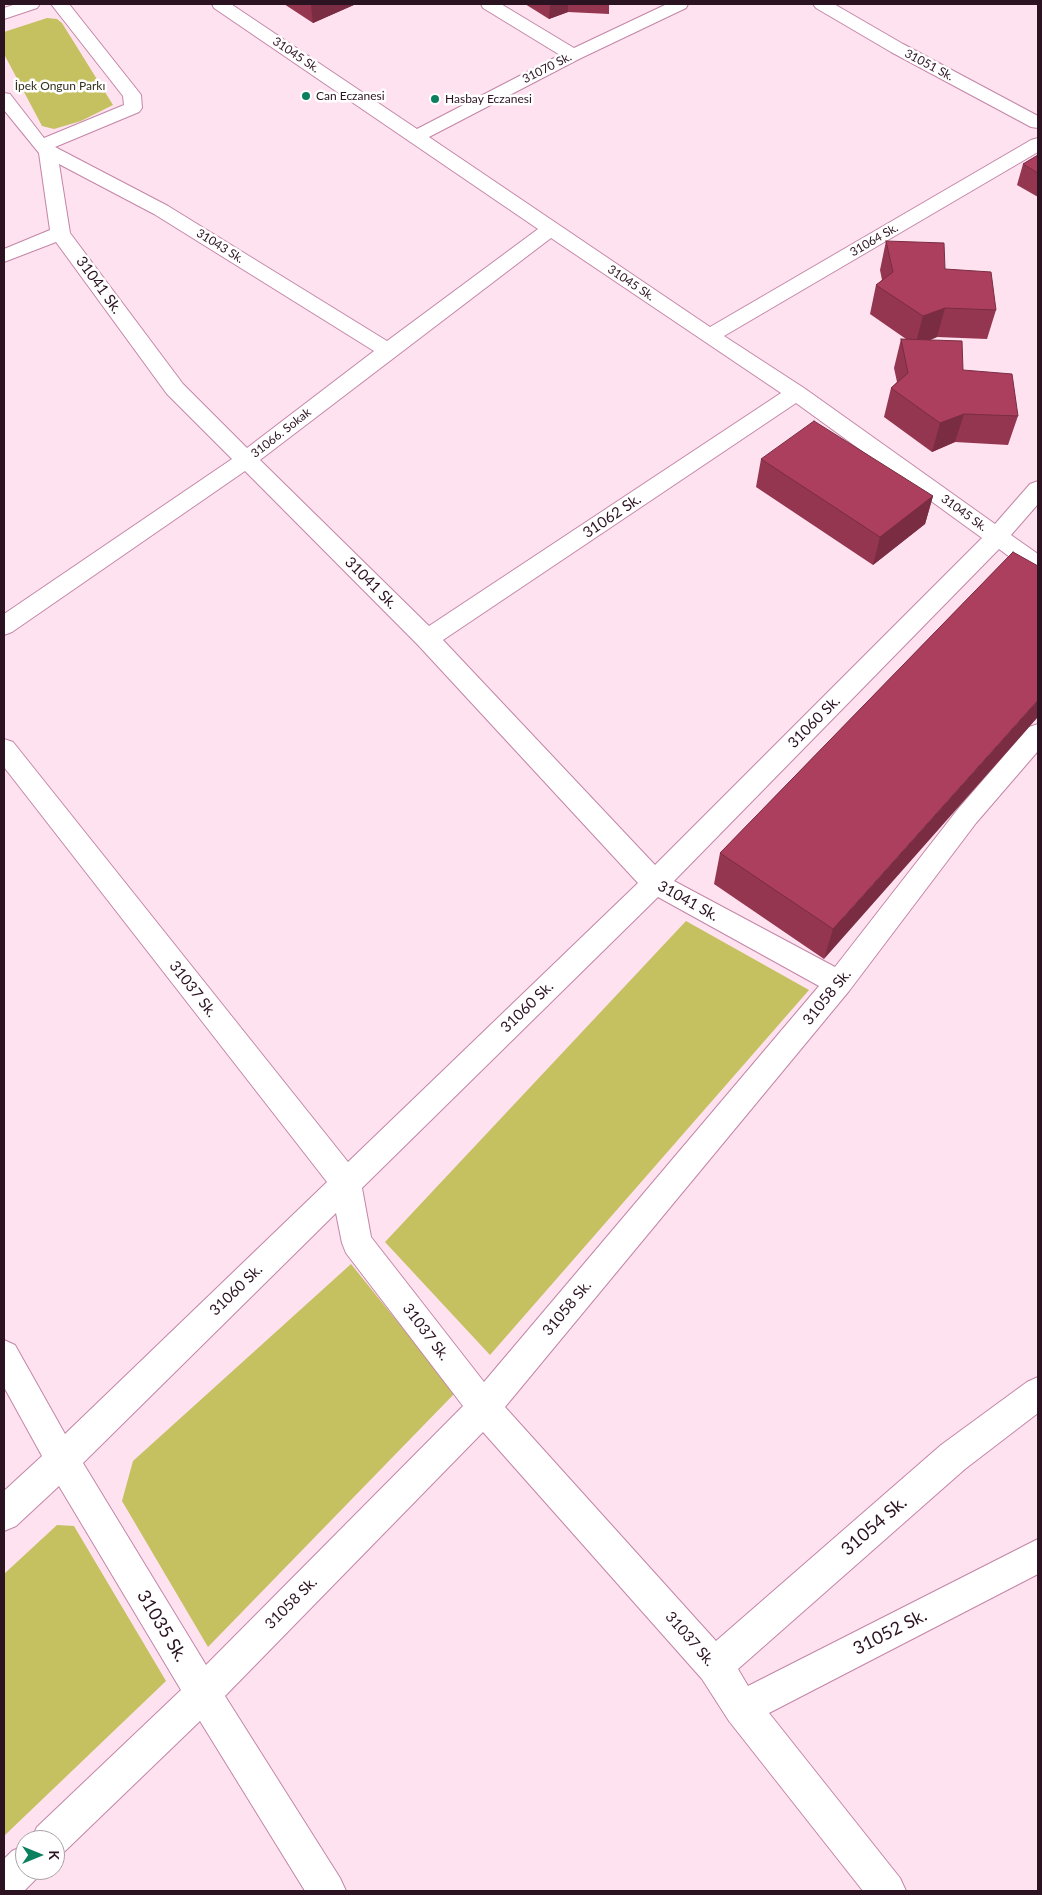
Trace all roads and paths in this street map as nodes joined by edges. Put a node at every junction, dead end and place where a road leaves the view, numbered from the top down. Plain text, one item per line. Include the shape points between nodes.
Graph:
1 (31, 4) edge
2 (60, 4) edge
3 (220, 4) edge
4 (489, 4) edge
5 (680, 4) edge
6 (822, 4) edge
7 (4, 14) edge
8 (573, 55) junction
9 (4, 98) edge
10 (1038, 124) edge
11 (416, 137) junction
12 (1038, 144) edge
13 (44, 148) junction
14 (551, 229) junction
15 (60, 233) junction
16 (4, 256) edge
17 (709, 336) junction
18 (388, 351) junction
19 (796, 393) junction
20 (247, 460) junction
21 (1038, 489) edge
22 (997, 537) junction
23 (1038, 566) edge
24 (8, 616) edge
25 (427, 639) junction
26 (1038, 734) edge
27 (4, 749) edge
28 (655, 883) junction
29 (839, 983) junction
30 (346, 1183) junction
31 (4, 1356) edge
32 (1038, 1393) edge
33 (484, 1408) junction
34 (62, 1460) junction
35 (4, 1514) edge
36 (1038, 1556) edge
37 (715, 1666) junction
38 (203, 1692) junction
39 (742, 1708) junction
40 (60, 1830) edge
41 (15, 1874) edge
42 (4, 1885) edge
43 (327, 1891) edge
44 (887, 1891) edge

1 - 7 street
2 - 13 street via 132,96 133,108
3 - 11 street, 31045 Sk.
4 - 8 street
5 - 8 street, 31070 Sk.
6 - 10 street, 31051 Sk.
8 - 11 street, 31070 Sk.
9 - 13 street, 31041 Sk.
11 - 14 street, 31045 Sk.
12 - 17 street, 31064 Sk.
13 - 15 street, 31041 Sk.
13 - 18 street, 31043 Sk. via 161,210
14 - 17 street, 31045 Sk.
14 - 18 street, 31066. Sokak
15 - 16 street
15 - 20 street, 31041 Sk. via 176,389
17 - 19 street, 31045 Sk.
18 - 20 street, 31066. Sokak
19 - 22 street, 31045 Sk.
19 - 25 street, 31062 Sk.
20 - 24 street, 31066. Sokak
20 - 25 street, 31041 Sk.
21 - 22 street, 31060 Sk.
22 - 23 street, 31045 Sk.
22 - 28 street, 31060 Sk.
25 - 28 street, 31041 Sk.
26 - 29 street, 31058 Sk. via 967,816
27 - 30 street, 31037 Sk.
28 - 29 street, 31041 Sk.
28 - 30 street, 31060 Sk.
29 - 33 street, 31058 Sk.
30 - 33 street, 31037 Sk. via 357,1243
30 - 34 street, 31060 Sk.
31 - 34 street, 31035 Sk.
32 - 37 street, 31054 Sk. via 953,1457
33 - 37 street, 31037 Sk.
33 - 38 street, 31058 Sk.
34 - 35 street, 31060 Sk.
34 - 38 street, 31035 Sk.
36 - 39 street, 31052 Sk.
37 - 39 street, 31037 Sk.
38 - 40 street, 31058 Sk.
38 - 43 street, 31035 Sk.
39 - 44 street, 31037 Sk.
41 - 42 street

